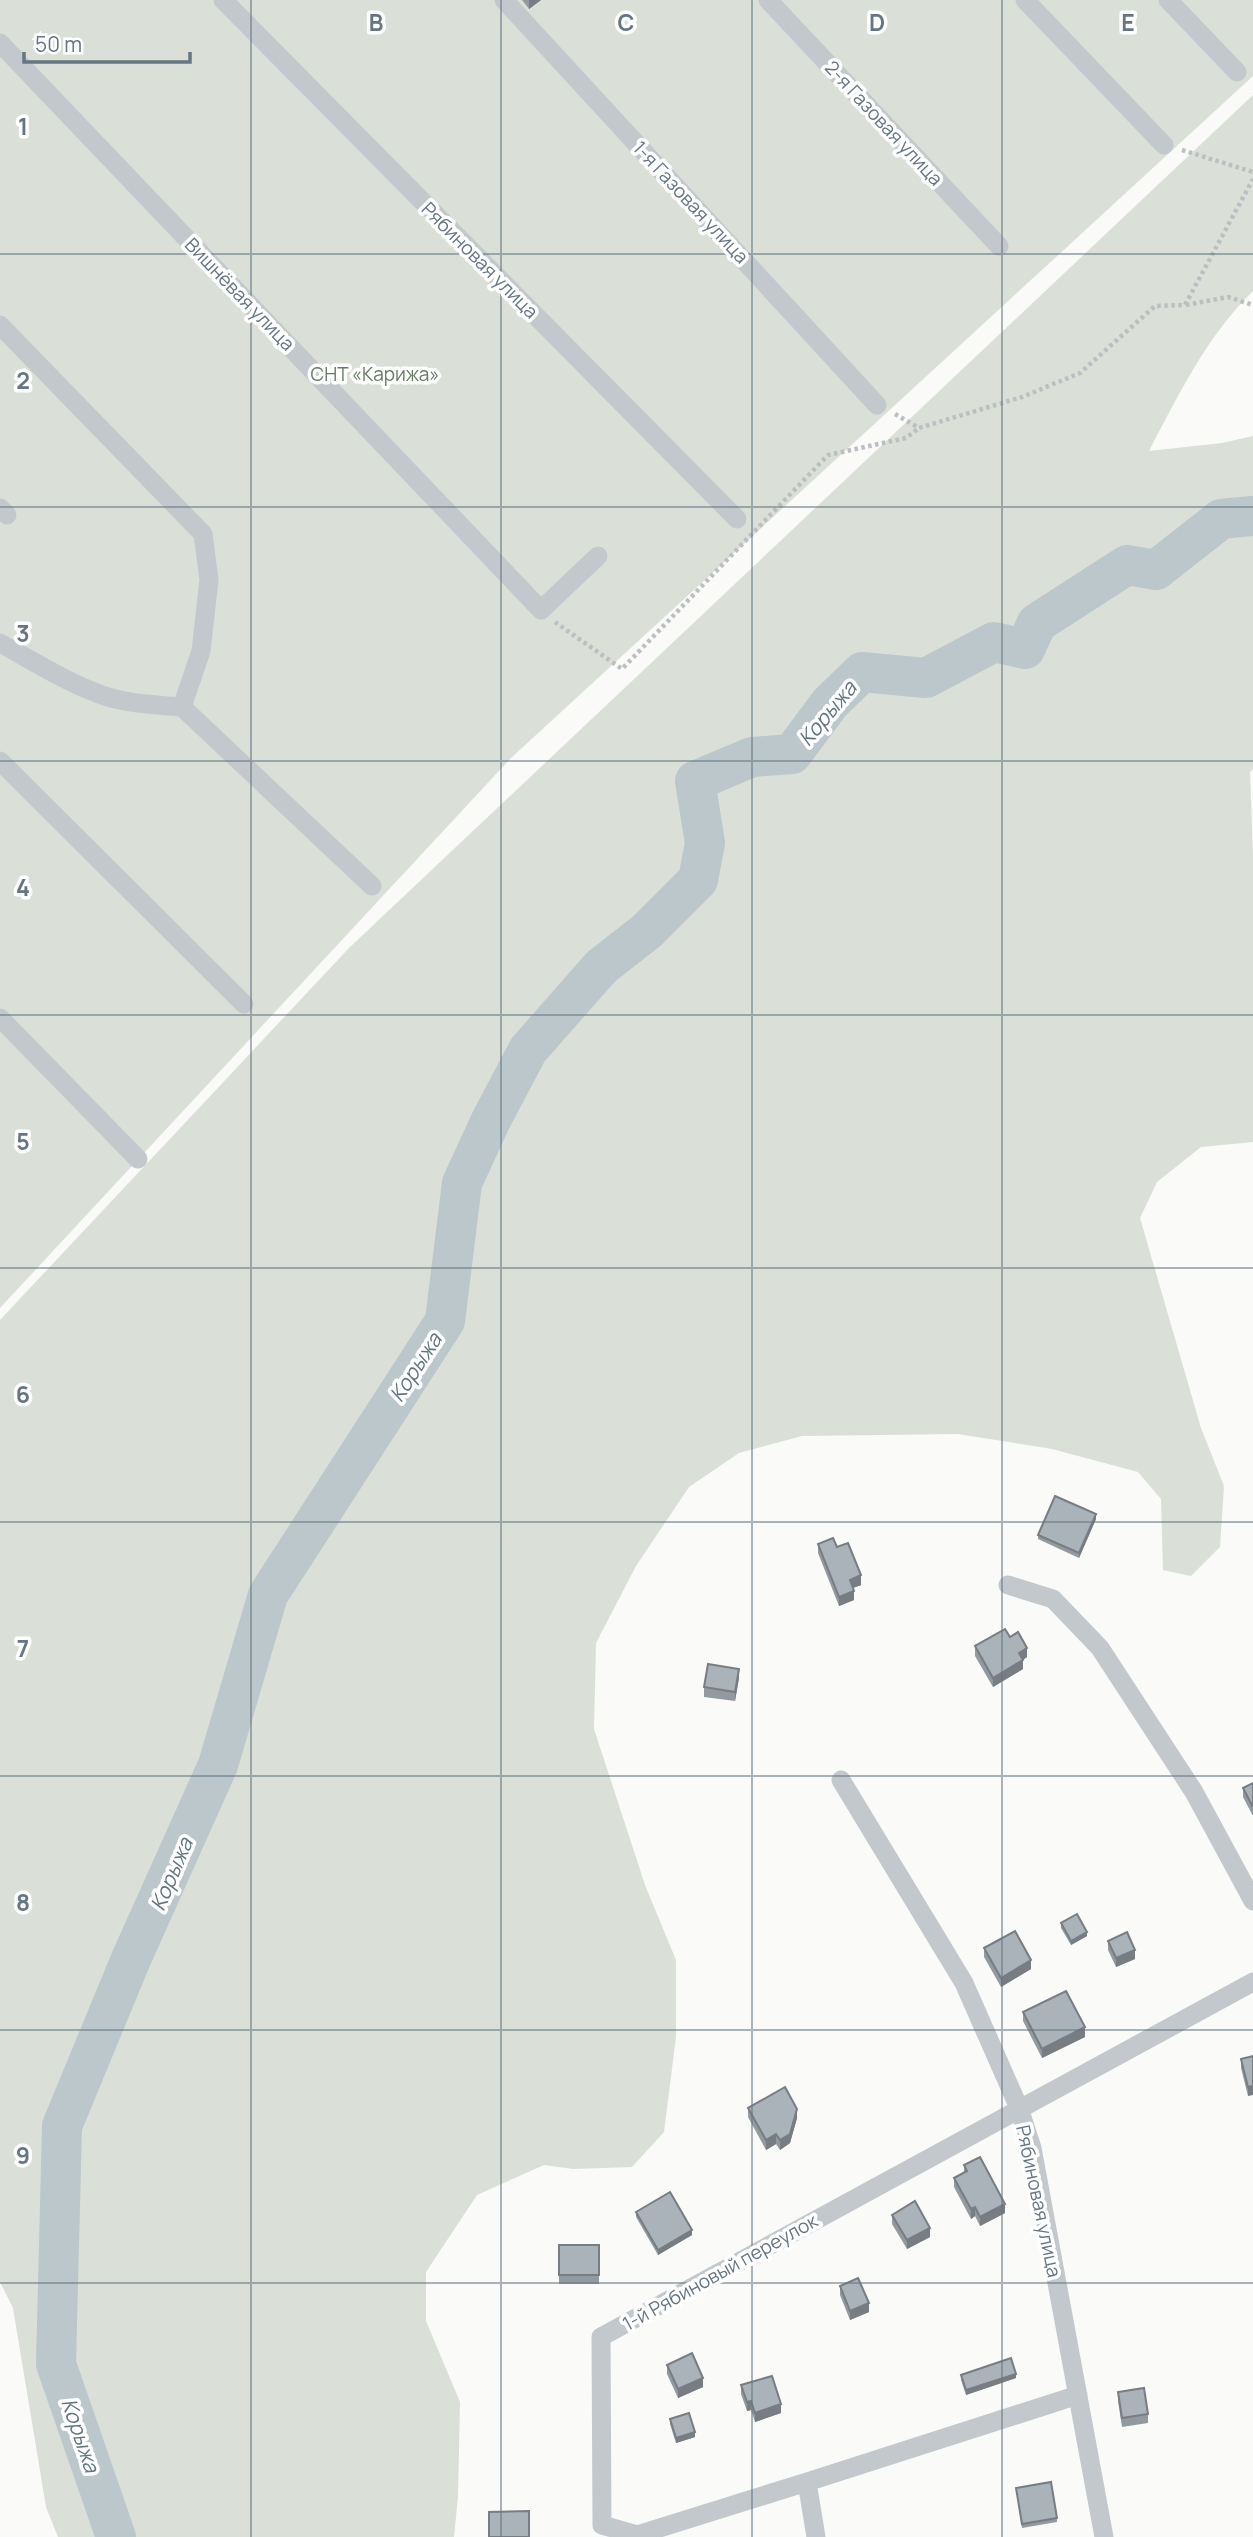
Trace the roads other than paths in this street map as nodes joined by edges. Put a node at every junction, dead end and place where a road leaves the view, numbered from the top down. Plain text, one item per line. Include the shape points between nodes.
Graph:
1 (223, 0) edge
2 (504, 0) edge
3 (768, 0) edge
4 (1025, 0) edge
5 (1168, 0) edge
6 (0, 43) edge
7 (1237, 72) dead end
8 (1164, 145) road end
9 (999, 246) dead end
10 (0, 325) edge
11 (877, 405) road end
12 (737, 519) dead end
13 (598, 556) dead end
14 (0, 643) edge
15 (183, 707) junction
16 (0, 761) edge
17 (372, 886) dead end
18 (244, 1004) dead end
19 (0, 1018) edge
20 (138, 1159) dead end
21 (1008, 1584) dead end
22 (841, 1780) dead end
23 (1253, 1901) edge
24 (1253, 1982) edge
25 (1019, 2108) junction
26 (1078, 2395) junction
27 (807, 2482) junction
28 (816, 2537) edge
29 (1104, 2537) edge

1 - 12 street, Рябиновая улица
2 - 11 street, 1-я Газовая улица
3 - 9 street, 2-я Газовая улица
4 - 8 street
5 - 7 street
6 - 13 street, Вишнёвая улица via 541,610
10 - 15 street via 203,534 209,580 201,651
14 - 15 street via 105,696
15 - 17 street
16 - 18 street
19 - 20 street
21 - 23 street via 1053,1599 1100,1648 1194,1792
22 - 25 street, Рябиновая улица via 964,1983
24 - 25 street
25 - 26 street, Рябиновая улица via 1032,2148
25 - 27 street, 1-й Рябиновый переулок via 601,2337 602,2525 637,2535
26 - 27 street
26 - 29 street, Рябиновая улица
27 - 28 street

